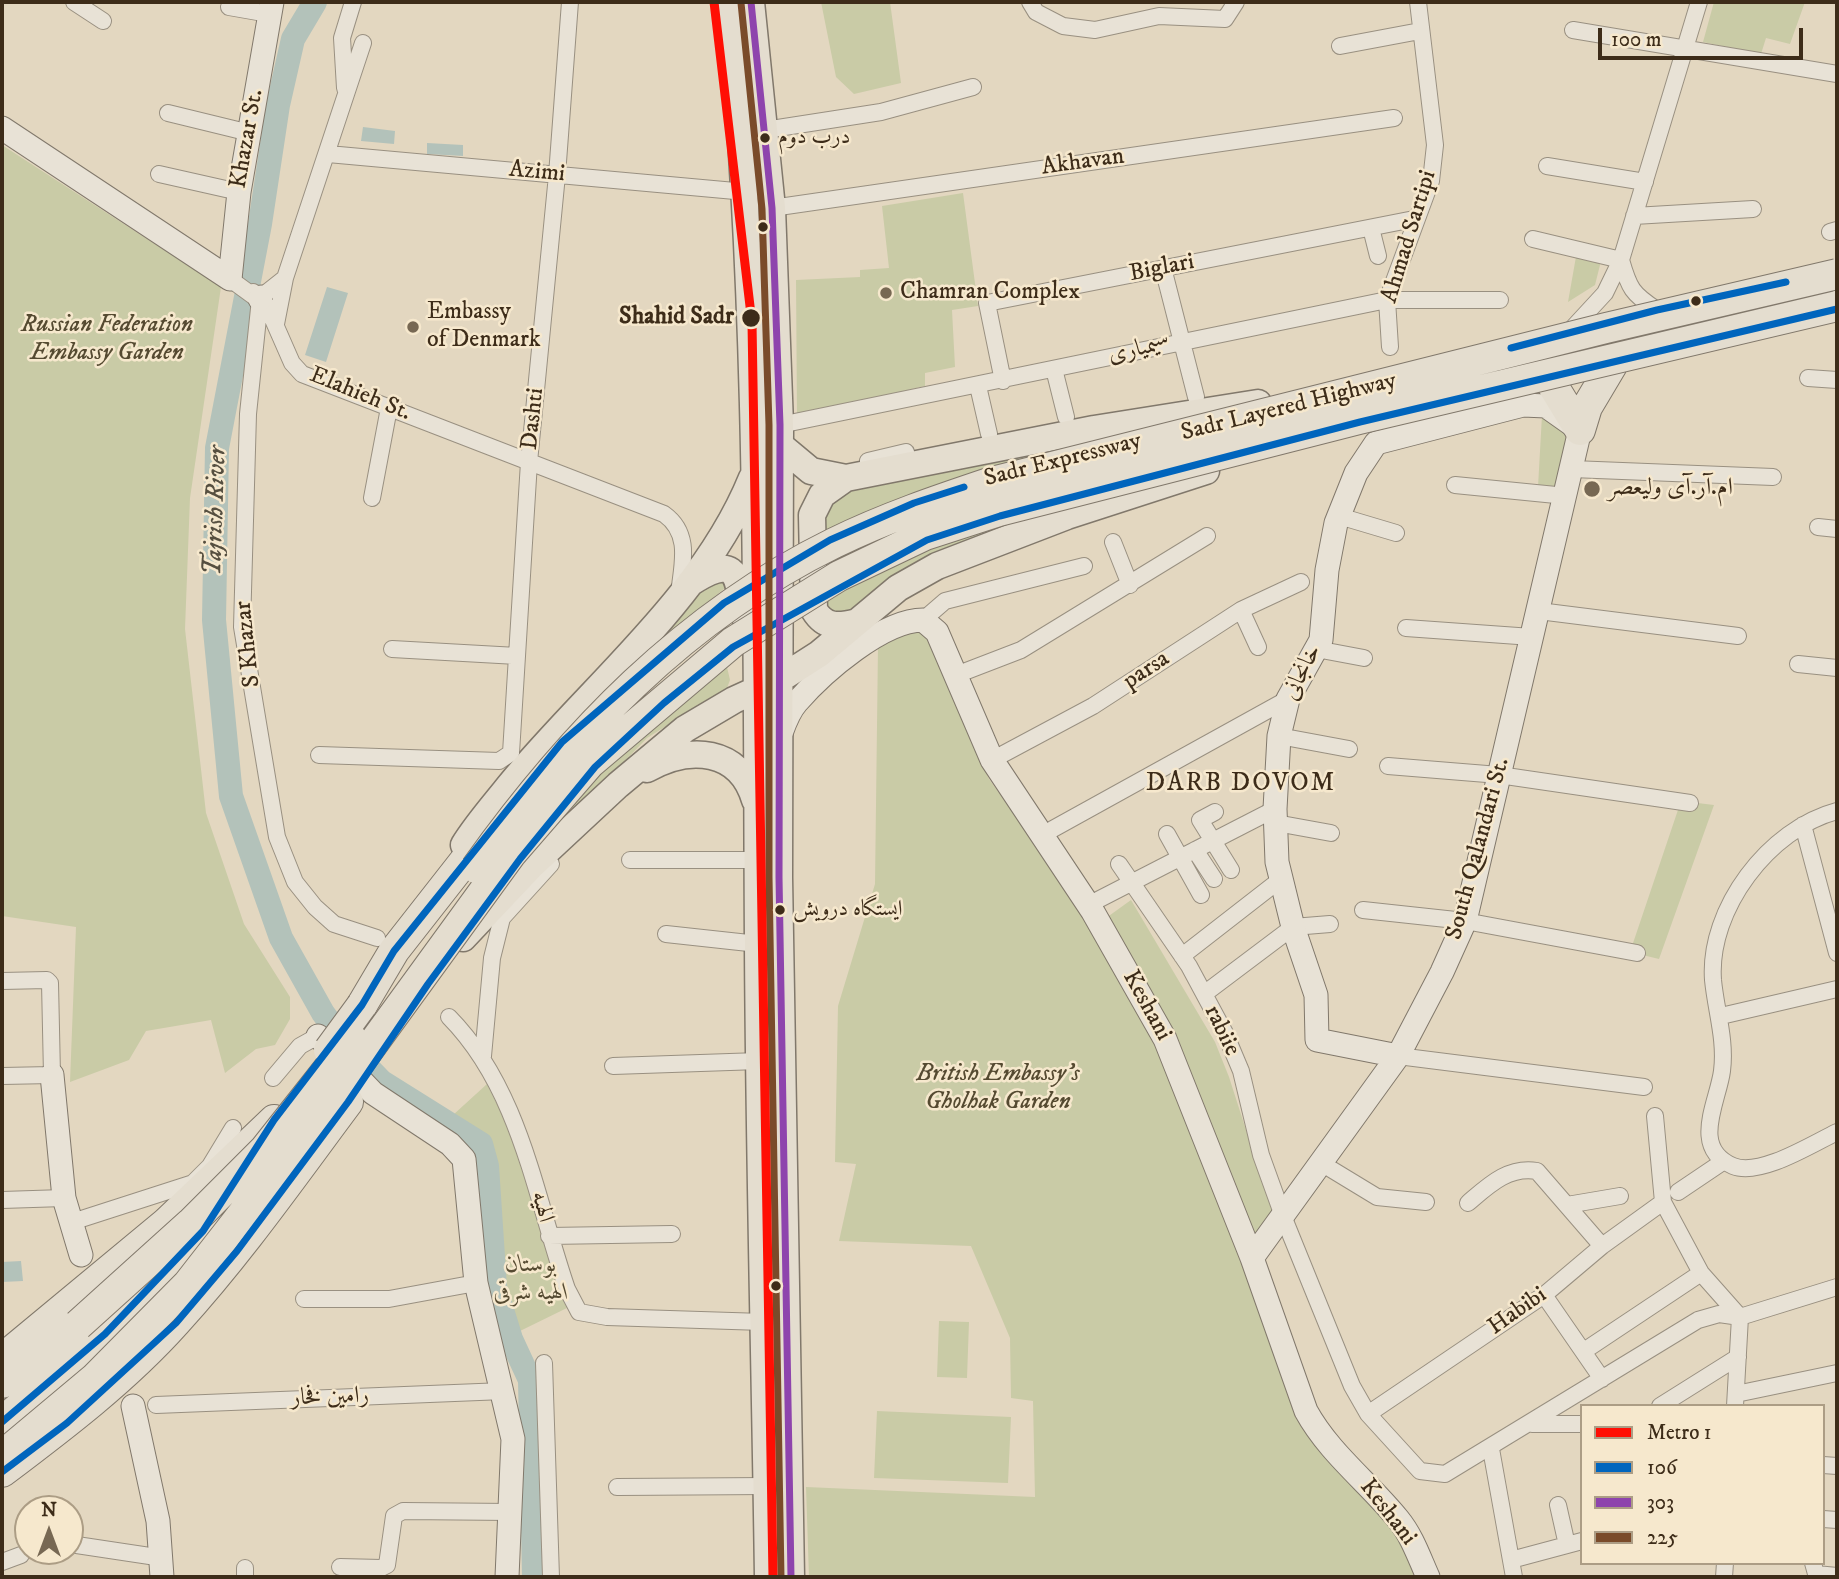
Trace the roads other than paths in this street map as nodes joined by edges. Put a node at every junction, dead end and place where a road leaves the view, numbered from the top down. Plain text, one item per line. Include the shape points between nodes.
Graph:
1 (74, 2) edge
2 (353, 2) edge
3 (570, 2) edge
4 (730, 2) edge
5 (751, 2) edge
6 (1030, 2) edge
7 (1236, 2) edge
8 (1418, 2) edge
9 (1699, 2) edge
10 (229, 7) dead end
11 (270, 8) edge
12 (103, 21) dead end
13 (1573, 30) dead end
14 (1420, 31) junction
15 (363, 43) dead end
16 (1340, 46) dead end
17 (1685, 49) junction
18 (1837, 74) edge
19 (974, 87) dead end
20 (346, 94) junction
21 (168, 113) dead end
22 (1394, 118) dead end
23 (2, 128) edge
24 (765, 130) junction
25 (250, 133) junction
26 (328, 154) junction
27 (1547, 166) dead end
28 (159, 174) dead end
29 (557, 175) junction
30 (1645, 182) junction
31 (239, 192) junction
32 (746, 192) junction
33 (772, 208) junction
34 (1753, 209) dead end
35 (1634, 216) junction
36 (1414, 219) junction
37 (1371, 228) junction
38 (1533, 239) dead end
39 (1378, 256) dead end
40 (1621, 260) junction
41 (1163, 268) junction
42 (1837, 272) edge
43 (230, 278) junction
44 (285, 278) junction
45 (260, 298) junction
46 (1387, 300) junction
47 (1500, 300) dead end
48 (1837, 307) edge
49 (1657, 310) junction
50 (276, 324) junction
51 (1567, 334) junction
52 (1182, 341) junction
53 (1390, 347) dead end
54 (1612, 365) junction
55 (1054, 369) junction
56 (1808, 378) dead end
57 (1549, 379) junction
58 (1837, 380) edge
59 (1003, 381) junction
60 (978, 386) junction
61 (1353, 388) junction
62 (1196, 397) dead end
63 (388, 408) junction
64 (1066, 417) dead end
65 (1360, 422) junction
66 (1580, 430) junction
67 (783, 431) junction
68 (989, 434) dead end
69 (906, 452) dead end
70 (529, 462) junction
71 (1572, 469) junction
72 (755, 470) junction
73 (1773, 477) dead end
74 (846, 478) junction
75 (1455, 485) dead end
76 (1566, 496) junction
77 (372, 498) dead end
78 (1339, 516) junction
79 (1818, 527) dead end
80 (1837, 529) edge
81 (1396, 533) dead end
82 (1207, 536) dead end
83 (1113, 542) dead end
84 (1084, 566) dead end
85 (1301, 582) dead end
86 (1130, 584) junction
87 (683, 590) junction
88 (1241, 610) junction
89 (1539, 611) junction
90 (923, 620) junction
91 (858, 622) junction
92 (1406, 628) dead end
93 (1738, 636) dead end
94 (1532, 637) junction
95 (1258, 647) dead end
96 (392, 649) dead end
97 (1316, 649) junction
98 (517, 656) junction
99 (1364, 658) dead end
100 (1798, 664) dead end
101 (1837, 668) edge
102 (956, 675) junction
103 (757, 690) junction
104 (1288, 699) junction
105 (1279, 736) junction
106 (772, 749) junction
107 (1349, 749) dead end
108 (319, 755) dead end
109 (992, 760) junction
110 (1388, 766) dead end
111 (1499, 775) junction
112 (618, 785) junction
113 (1690, 803) dead end
114 (758, 811) junction
115 (1837, 811) edge
116 (1215, 812) dead end
117 (1275, 816) junction
118 (1803, 825) junction
119 (1331, 833) dead end
120 (1167, 834) dead end
121 (1042, 835) junction
122 (1213, 841) junction
123 (1188, 854) junction
124 (630, 860) dead end
125 (758, 860) junction
126 (551, 864) dead end
127 (1119, 864) dead end
128 (1230, 870) dead end
129 (1281, 879) junction
130 (1214, 880) dead end
131 (1133, 883) junction
132 (1201, 895) dead end
133 (1088, 905) junction
134 (1363, 910) dead end
135 (419, 919) junction
136 (1465, 921) junction
137 (1330, 924) dead end
138 (1293, 927) junction
139 (666, 934) dead end
140 (377, 938) dead end
141 (459, 942) junction
142 (758, 944) junction
143 (1637, 953) dead end
144 (1837, 953) edge
145 (1182, 956) junction
146 (2, 981) edge
147 (1837, 989) edge
148 (1204, 994) junction
149 (1721, 1016) junction
150 (449, 1017) dead end
151 (319, 1049) junction
152 (483, 1056) junction
153 (1398, 1056) junction
154 (759, 1062) junction
155 (613, 1066) dead end
156 (52, 1075) junction
157 (2, 1076) edge
158 (273, 1078) dead end
159 (1644, 1087) dead end
160 (1655, 1116) dead end
161 (274, 1119) junction
162 (233, 1128) dead end
163 (1837, 1132) edge
164 (1724, 1161) junction
165 (1321, 1163) junction
166 (1678, 1192) dead end
167 (1620, 1196) dead end
168 (64, 1198) junction
169 (2, 1200) edge
170 (1426, 1202) dead end
171 (1664, 1202) junction
172 (1468, 1203) dead end
173 (1567, 1205) junction
174 (1283, 1216) junction
175 (72, 1222) junction
176 (673, 1234) dead end
177 (549, 1236) junction
178 (1602, 1246) junction
179 (81, 1255) dead end
180 (1252, 1258) junction
181 (1701, 1273) junction
182 (476, 1283) junction
183 (1837, 1287) edge
184 (1544, 1295) junction
185 (304, 1298) dead end
186 (1740, 1317) junction
187 (763, 1322) junction
188 (67, 1333) junction
189 (1584, 1351) junction
190 (1738, 1357) junction
191 (2, 1359) edge
192 (544, 1363) dead end
193 (1837, 1373) edge
194 (1602, 1378) junction
195 (2, 1383) edge
196 (504, 1391) junction
197 (1735, 1400) edge
198 (1663, 1404) edge
199 (156, 1405) dead end
200 (133, 1406) dead end
201 (2, 1411) edge
202 (1368, 1414) junction
203 (2, 1422) edge
204 (1530, 1424) junction
205 (1580, 1424) edge
206 (1491, 1449) junction
207 (2, 1456) edge
208 (2, 1472) edge
209 (766, 1486) junction
210 (617, 1487) dead end
211 (1558, 1505) dead end
212 (511, 1512) junction
213 (1574, 1543) edge
214 (84, 1548) edge
215 (1511, 1560) junction
216 (1814, 1565) edge
217 (340, 1567) dead end
218 (162, 1568) edge
219 (1837, 1576) edge
220 (507, 1577) edge
221 (551, 1577) edge
222 (768, 1577) edge
223 (791, 1577) edge
224 (1428, 1577) edge
225 (1514, 1577) edge

1 - 12 street
2 - 20 street via 342,38
3 - 29 street, Dashti
4 - 32 main road
5 - 24 main road
6 - 7 street via 1036,12 1063,26 1095,30 1159,16 1225,19
8 - 14 street, Ahmad Sartipi
9 - 17 street
10 - 11 street
11 - 25 street, Khazar St.
13 - 17 street
14 - 16 street
14 - 36 street, Ahmad Sartipi via 1435,145 1431,180
15 - 20 street
17 - 18 street
17 - 30 street
19 - 24 street via 881,112
20 - 26 street
21 - 25 street
22 - 33 street, Akhavan
23 - 43 street, Elahieh St.
24 - 33 main road
25 - 31 street, Khazar St.
26 - 29 street, Azimi
26 - 44 street
27 - 30 street
28 - 31 street
29 - 32 street, Azimi
29 - 70 street, Dashti
30 - 35 street
31 - 43 street, Khazar St.
32 - 72 main road
33 - 67 main road
34 - 35 street
35 - 40 street
36 - 37 street, Biglari
36 - 46 street, Ahmad Sartipi
37 - 39 street
37 - 41 street, Biglari
38 - 40 street
40 - 49 street via 1637,298
40 - 51 street via 1605,293
41 - 52 street
41 - 59 street, Biglari via 987,303
42 - 49 highway, Sadr Expressway
42 - 188 highway, Sadr Layered Highway, bridge via 992,482 915,507 832,544 726,607 643,674 569,747 265,1149 191,1223
43 - 45 street, Elahieh St.
44 - 45 street
44 - 50 street
45 - 50 street, Elahieh St.
45 - 140 street, S Khazar via 248,414 242,627 277,837 295,883 315,907 334,924
46 - 47 street, سیمیاری
46 - 52 street, سیمیاری
46 - 53 street, Ahmad Sartipi
48 - 54 highway, Sadr Expressway
48 - 207 highway, Sadr Layered Highway, bridge via 1359,419 999,512 925,535 839,576 733,642 590,763 511,854 337,1093 188,1284 94,1378
49 - 51 highway, Sadr Expressway
50 - 63 street, Elahieh St. via 292,363 302,374
51 - 61 highway, Sadr Expressway
52 - 55 street, سیمیاری
52 - 62 street
54 - 57 highway, Sadr Expressway
54 - 66 highway via 1592,396
55 - 59 street, سیمیاری
55 - 64 street
56 - 58 street
57 - 65 highway, Sadr Expressway
57 - 66 highway
59 - 60 street, سیمیاری
60 - 67 street, سیمیاری
60 - 68 street
61 - 74 main road via 1094,429
61 - 135 highway, Sadr Expressway, bridge via 992,479 914,503 830,540 724,603 562,742
63 - 70 street, Elahieh St.
63 - 77 street
65 - 91 main road via 1067,516 937,566 898,588
65 - 141 highway, Sadr Expressway, bridge via 926,540 733,647 595,767
66 - 71 street, South Qalandari St.
66 - 78 street, خانجانی via 1546,406 1523,405 1376,443 1356,473
67 - 69 street via 800,454 826,468
67 - 74 main road via 811,471
67 - 103 main road
70 - 87 street, Elahieh St. via 673,521 683,541
70 - 98 street, Dashti
71 - 73 street
71 - 76 street, South Qalandari St.
72 - 87 main road via 742,502
72 - 103 main road
74 - 91 main road via 822,495 812,515 814,610 829,625
75 - 76 street
76 - 89 street, South Qalandari St.
78 - 81 street
78 - 97 street, خانجانی
79 - 80 street
82 - 86 street
83 - 86 street
84 - 90 street via 945,601
85 - 88 street, parsa
86 - 102 street via 1021,650
87 - 103 main road via 709,571 721,568 735,573 740,580 744,671
87 - 135 main road via 552,734 473,831
88 - 95 street
88 - 109 street, parsa via 1093,706
89 - 93 street
89 - 94 street, South Qalandari St.
90 - 102 street, Keshani via 937,632
90 - 106 street via 894,625 863,645 796,703
91 - 103 main road via 819,654
92 - 94 street
94 - 111 street, South Qalandari St.
96 - 98 street
97 - 99 street
97 - 104 street, خانجانی
98 - 108 street, Dashti via 511,753 499,761
100 - 101 street
102 - 109 street, Keshani
103 - 106 main road
103 - 112 main road via 685,729
104 - 105 street, خانجانی
104 - 121 street
105 - 107 street
105 - 117 street, خانجانی
106 - 114 main road
106 - 223 main road
109 - 121 street, Keshani
110 - 111 street
111 - 113 street
111 - 136 street, South Qalandari St.
112 - 114 main road via 677,757 718,757 744,773
112 - 141 main road
114 - 125 main road
115 - 118 street
116 - 122 street via 1200,820
117 - 119 street
117 - 122 street
117 - 129 street, خانجانی
118 - 144 street
118 - 149 street via 1767,850 1733,900 1716,953 1713,980
120 - 123 street
121 - 133 street, Keshani
122 - 123 street
122 - 128 street
123 - 130 street
123 - 131 street
123 - 132 street
124 - 125 street
125 - 142 main road
126 - 152 street via 502,918 492,958
127 - 131 street, rabiie
129 - 138 street, خانجانی
129 - 145 street
131 - 133 street
131 - 145 street, rabiie
133 - 180 street, Keshani via 1165,1039
134 - 136 street
135 - 151 highway, Sadr Expressway, bridge via 362,1005
136 - 143 street
136 - 153 street, South Qalandari St.
137 - 138 street
138 - 148 street
138 - 153 street, خانجانی via 1316,995 1317,1040
139 - 142 street
141 - 208 highway, Sadr Expressway via 348,1102 237,1251 176,1323 67,1423
142 - 154 main road
145 - 148 street, rabiie
146 - 156 street via 50,983
147 - 149 street
148 - 174 street, rabiie via 1241,1071 1261,1155
149 - 164 street via 1722,1071 1709,1126 1714,1151
150 - 152 street, الهیه
151 - 158 street via 300,1046
151 - 161 highway, Sadr Expressway
151 - 182 street via 464,1159
152 - 177 street, الهیه via 520,1137
153 - 159 street
153 - 165 street, South Qalandari St.
154 - 155 street
154 - 187 main road
156 - 157 street
156 - 168 street
160 - 171 street
161 - 191 highway via 166,1223
161 - 203 highway, Sadr Expressway via 203,1231 105,1334
162 - 175 street via 210,1166 193,1183
163 - 164 street via 1766,1165 1745,1169
164 - 166 street
165 - 170 street via 1377,1196
165 - 174 street, South Qalandari St.
167 - 173 street
168 - 169 street
168 - 175 street
171 - 178 street, Habibi
171 - 181 street
172 - 173 street via 1490,1183 1526,1169 1537,1171
173 - 178 street
174 - 180 street, South Qalandari St.
174 - 202 street, rabiie via 1352,1386
175 - 179 street
176 - 177 street
177 - 187 street, الهیه via 573,1306 588,1316
178 - 184 street, Habibi
180 - 224 street, Keshani via 1318,1433 1399,1520
181 - 186 street
181 - 189 street
182 - 185 street via 389,1299
182 - 196 street
183 - 186 street, rabiie
184 - 189 street
184 - 202 street, Habibi
186 - 190 street
186 - 194 street, rabiie via 1719,1314 1698,1320
187 - 209 main road
188 - 195 highway
188 - 201 highway
189 - 194 street
190 - 197 street
190 - 198 street
192 - 221 street
193 - 197 street
194 - 204 street, rabiie
196 - 199 street, رامین فخار
196 - 212 street via 513,1439
200 - 218 street via 155,1505
202 - 206 street, rabiie via 1420,1471 1445,1474
204 - 205 street
204 - 206 street, rabiie
206 - 215 street
209 - 210 street
209 - 222 main road
211 - 213 street
212 - 217 street via 403,1511 394,1516 390,1527 387,1566
212 - 220 street
213 - 215 street
214 - 218 street
215 - 225 street
216 - 219 street via 1816,1574

